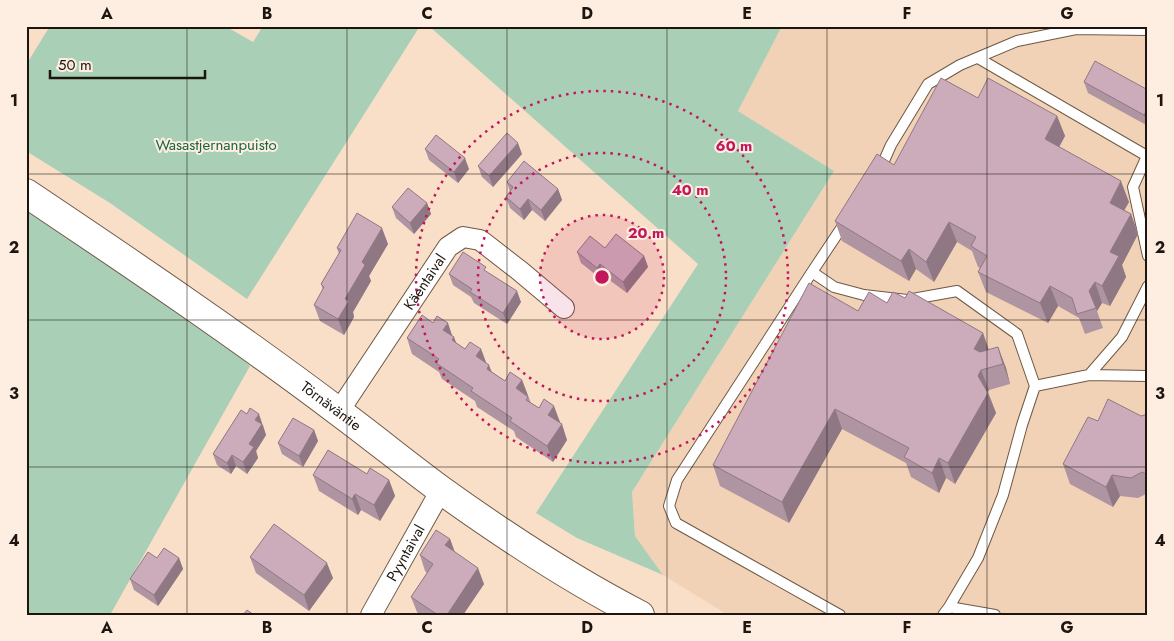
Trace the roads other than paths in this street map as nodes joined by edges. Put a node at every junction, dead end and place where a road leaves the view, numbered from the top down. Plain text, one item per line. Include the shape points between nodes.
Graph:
1 (1148, 30) edge
2 (978, 58) junction
3 (1147, 155) edge
4 (872, 183) edge
5 (26, 193) edge
6 (850, 216) edge
7 (1148, 256) edge
8 (812, 272) junction
9 (1148, 286) edge
10 (564, 308) dead end
11 (1088, 375) junction
12 (1148, 376) edge
13 (1035, 386) junction
14 (339, 412) junction
15 (441, 490) junction
16 (946, 611) edge
17 (371, 615) edge
18 (640, 615) edge
19 (840, 615) edge
20 (995, 615) edge

1 - 2 lane via 1076,29 1017,41
2 - 3 lane
2 - 4 lane via 928,84
3 - 7 lane via 1133,187
5 - 14 main road, Törnäväntie via 169,289
6 - 8 lane
8 - 13 lane via 834,287 864,295 907,300 956,291 1017,334
8 - 19 lane via 677,480 669,506 676,523
9 - 11 lane via 1122,337
10 - 14 street, Käentaival via 480,240 463,238 448,247
11 - 12 lane
11 - 13 lane
13 - 16 lane via 1003,494 978,558
14 - 15 main road, Törnäväntie
15 - 17 street, Pyyntaival
15 - 18 main road, Törnäväntie via 526,550
16 - 20 lane

